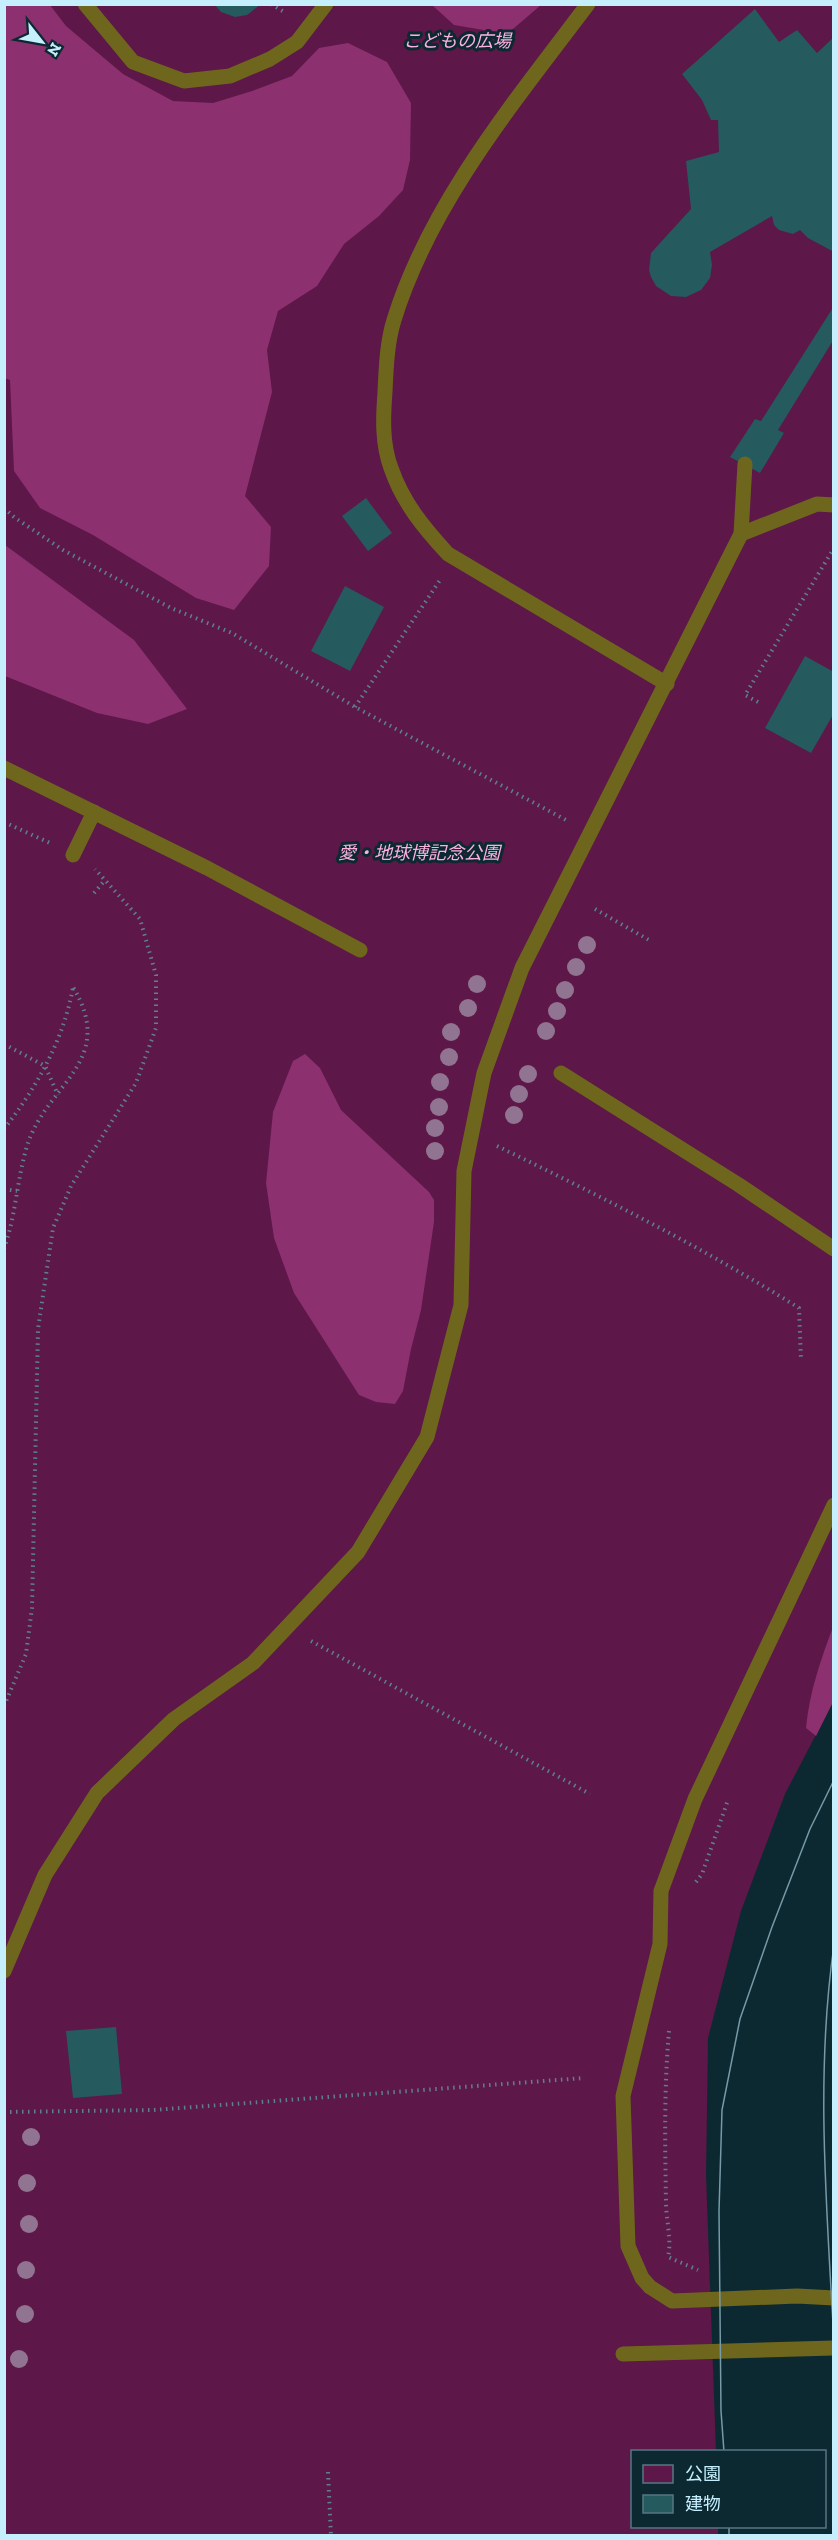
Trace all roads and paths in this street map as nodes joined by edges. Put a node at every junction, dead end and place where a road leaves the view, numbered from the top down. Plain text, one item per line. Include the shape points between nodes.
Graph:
1 (85, 4) edge
2 (326, 4) edge
3 (588, 4) edge
4 (745, 464) dead end
5 (834, 505) edge
6 (4, 508) edge
7 (741, 534) junction
8 (834, 548) edge
9 (454, 557) junction
10 (667, 684) junction
11 (758, 702) dead end
12 (355, 707) junction
13 (4, 768) edge
14 (94, 812) junction
15 (4, 822) edge
16 (590, 833) junction
17 (73, 855) junction
18 (105, 880) junction
19 (93, 893) dead end
20 (595, 909) dead end
21 (649, 940) dead end
22 (360, 950) dead end
23 (4, 1044) edge
24 (45, 1066) junction
25 (561, 1073) dead end
26 (58, 1096) junction
27 (4, 1129) edge
28 (472, 1134) junction
29 (4, 1189) edge
30 (17, 1191) junction
31 (4, 1249) edge
32 (834, 1249) edge
33 (801, 1361) dead end
34 (834, 1505) edge
35 (286, 1628) junction
36 (4, 1706) edge
37 (590, 1794) dead end
38 (730, 1794) dead end
39 (690, 1892) dead end
40 (4, 1971) edge
41 (670, 2024) dead end
42 (584, 2078) dead end
43 (4, 2112) edge
44 (706, 2270) dead end
45 (834, 2298) edge
46 (834, 2348) edge
47 (623, 2354) dead end
48 (328, 2472) dead end
49 (331, 2535) edge

1 - 2 lane via 133,62 184,81 230,76 270,59 297,42
3 - 9 lane via 441,210 414,265 393,322 382,428 390,466 403,499 423,528
4 - 7 lane
5 - 7 lane via 818,504
6 - 12 path via 63,550 171,608 232,633
7 - 10 lane
8 - 11 path via 745,695
9 - 10 lane
9 - 12 path
10 - 16 lane
12 - 16 path
13 - 14 lane
14 - 17 lane
14 - 22 lane
15 - 17 path
16 - 28 lane via 522,968 484,1073
17 - 18 path via 92,865
18 - 19 path
18 - 36 path via 140,919 156,975 156,1028 136,1083 71,1186 53,1228 39,1329 32,1608 26,1654
20 - 21 path
23 - 24 path
24 - 26 path
24 - 26 path via 68,1015 73,987 83,1003 89,1028 76,1070
24 - 27 path via 26,1102
25 - 32 lane
26 - 30 path via 38,1121 27,1144
28 - 33 path via 644,1217 799,1308
28 - 35 lane via 464,1171 461,1305 427,1437 358,1552
29 - 30 path
30 - 31 path
34 - 45 lane via 695,1799 661,1891 660,1944 623,2096 628,2246 646,2282 672,2301
35 - 37 path
35 - 40 lane via 253,1663 174,1719 97,1793 45,1875
38 - 39 path via 702,1874
41 - 44 path via 665,2077 668,2257 695,2270
42 - 43 path via 153,2110
46 - 47 lane
48 - 49 path

